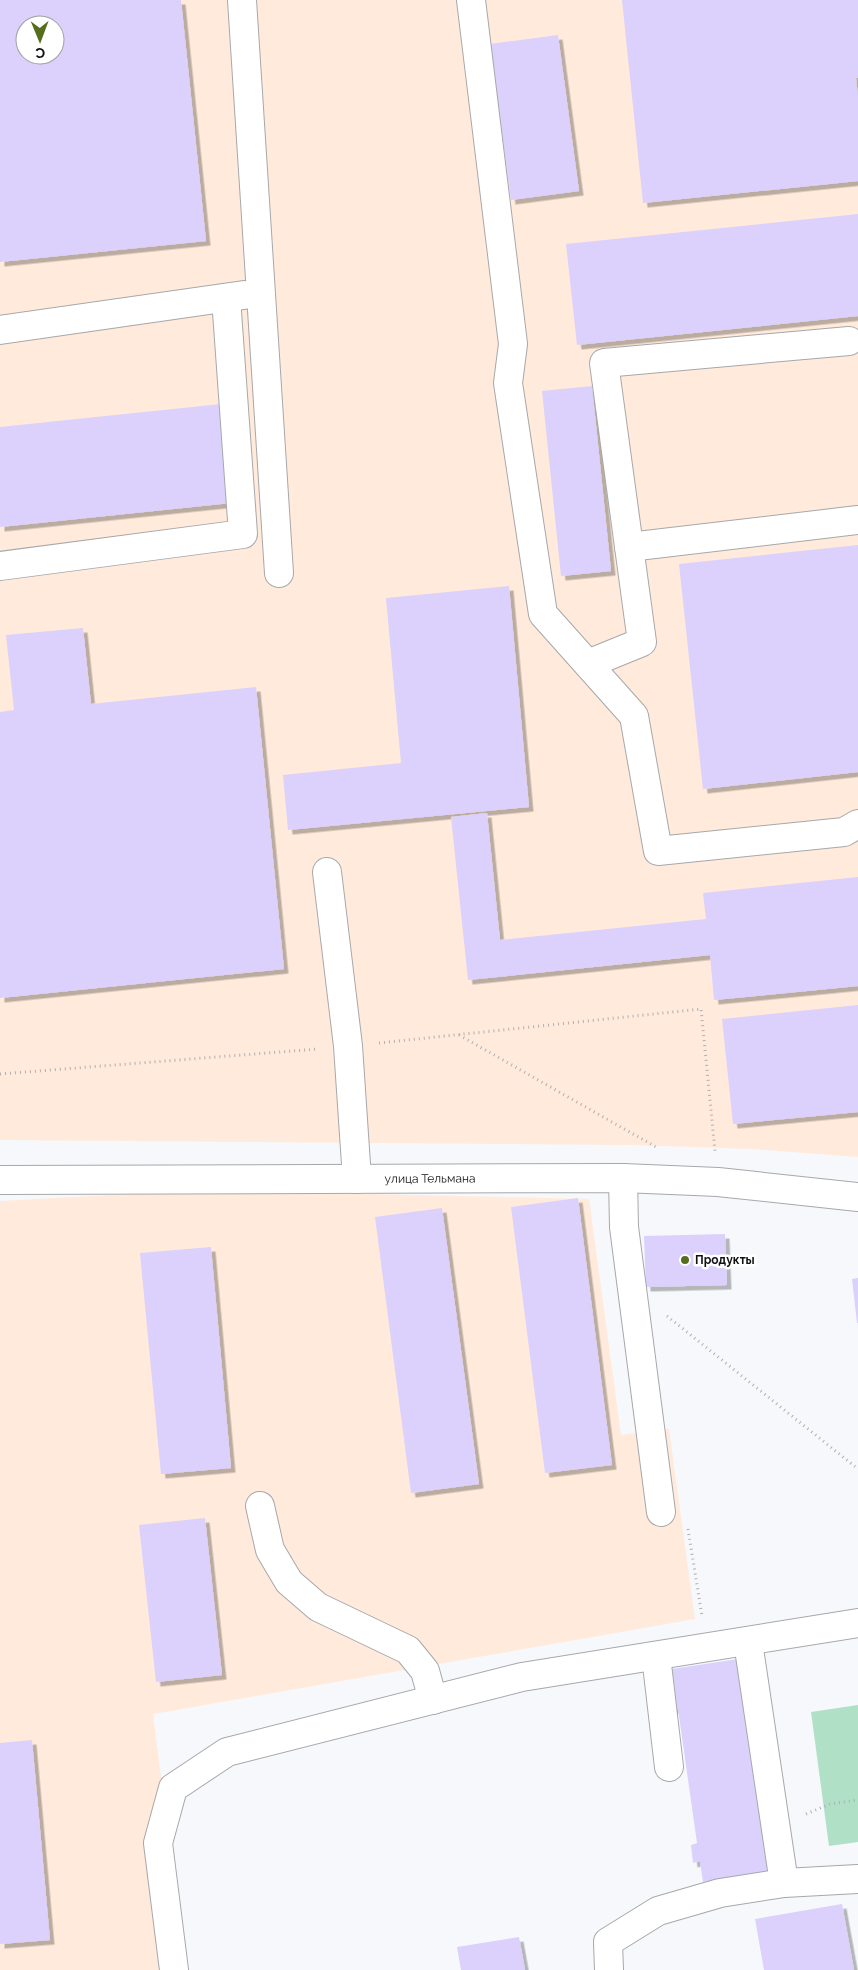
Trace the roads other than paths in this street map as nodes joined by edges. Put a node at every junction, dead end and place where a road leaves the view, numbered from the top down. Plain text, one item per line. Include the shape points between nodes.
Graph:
1 (242, 0) edge
2 (471, 0) edge
3 (261, 292) junction
4 (226, 298) junction
5 (0, 330) edge
6 (850, 341) dead end
7 (858, 520) edge
8 (630, 547) junction
9 (0, 566) edge
10 (279, 573) dead end
11 (588, 664) junction
12 (858, 824) edge
13 (327, 872) dead end
14 (623, 1178) junction
15 (357, 1179) junction
16 (0, 1180) edge
17 (858, 1197) edge
18 (260, 1506) dead end
19 (661, 1512) dead end
20 (858, 1623) edge
21 (748, 1642) junction
22 (656, 1656) junction
23 (433, 1700) junction
24 (669, 1767) dead end
25 (858, 1880) edge
26 (784, 1883) junction
27 (174, 1970) edge
28 (608, 1970) edge

1 - 3 street
2 - 11 street via 513,344 508,383 544,614
3 - 4 street
3 - 10 street
4 - 5 street
4 - 9 street via 243,534
6 - 8 street via 604,363
7 - 8 street
8 - 11 street via 642,642
11 - 12 street via 634,716 658,851 844,832
13 - 15 street via 348,1046
14 - 15 street, улица Тельмана
14 - 17 street, улица Тельмана via 718,1182
14 - 19 street via 624,1227
15 - 16 street, улица Тельмана
18 - 23 street via 270,1550 289,1582 318,1607 408,1650 425,1671
20 - 21 street
21 - 22 street
21 - 26 street
22 - 23 street via 522,1677
22 - 24 street
23 - 27 street via 227,1752 173,1788 158,1843
25 - 26 street
26 - 28 street via 720,1893 658,1911 608,1942

